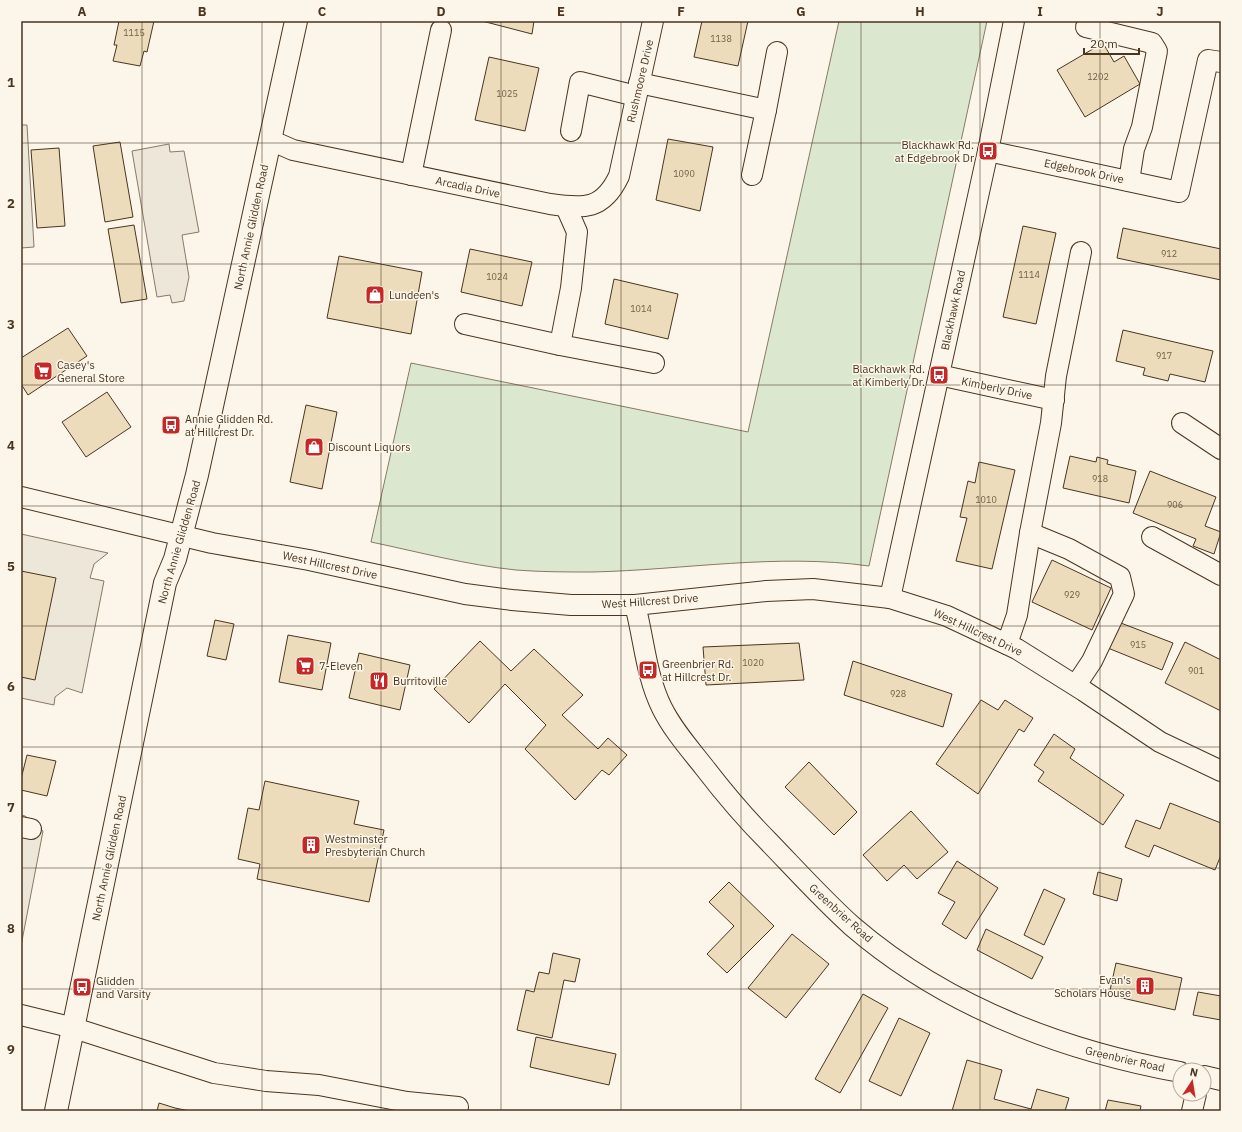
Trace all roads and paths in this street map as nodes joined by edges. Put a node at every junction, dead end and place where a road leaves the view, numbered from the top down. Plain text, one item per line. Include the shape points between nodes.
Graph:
1 (296, 21) edge
2 (653, 21) edge
3 (1014, 21) edge
4 (1086, 28) dead end
5 (441, 30) dead end
6 (777, 52) dead end
7 (1221, 62) edge
8 (638, 89) junction
9 (766, 110) junction
10 (571, 131) dead end
11 (270, 140) junction
12 (626, 141) joint
13 (988, 151) junction
14 (411, 175) junction
15 (752, 175) dead end
16 (1128, 181) junction
17 (566, 207) junction
18 (1081, 252) dead end
19 (465, 324) dead end
20 (560, 345) junction
21 (654, 363) dead end
22 (939, 375) junction
23 (1054, 400) junction
24 (1182, 423) dead end
25 (1221, 448) edge
26 (21, 497) edge
27 (1030, 533) junction
28 (182, 535) junction
29 (1152, 537) dead end
30 (1221, 574) edge
31 (890, 598) junction
32 (635, 605) junction
33 (1007, 644) junction
34 (1076, 685) junction
35 (1221, 771) edge
36 (21, 1015) edge
37 (74, 1028) junction
38 (1172, 1070) edge
39 (458, 1107) dead end
40 (56, 1111) edge

1 - 11 main road, North Annie Glidden Road
2 - 8 street, Rushmoore Drive
3 - 13 street, Blackhawk Road
4 - 16 street via 1152,43 1156,51 1142,127 1134,149
5 - 14 street
6 - 9 street
7 - 16 street, Edgebrook Drive via 1208,60 1179,192
8 - 9 street
8 - 10 street via 580,82
8 - 12 street, Rushmoore Drive
9 - 15 street
11 - 14 street, Arcadia Drive via 293,150
11 - 28 main road, North Annie Glidden Road
12 - 17 street, Arcadia Drive via 619,176 606,198 597,204
13 - 16 street, Edgebrook Drive
13 - 22 street, Blackhawk Road
14 - 17 street, Arcadia Drive
17 - 20 street via 577,232 571,288
18 - 23 street via 1056,376
19 - 20 street
20 - 21 street
22 - 23 street, Kimberly Drive
22 - 31 street, Blackhawk Road
23 - 27 street
24 - 25 street
26 - 28 street, West Hillcrest Drive
27 - 33 street via 1017,615
27 - 34 street via 1069,549 1120,577 1124,594 1092,661
28 - 32 street, West Hillcrest Drive via 465,594 571,605
28 - 37 main road, North Annie Glidden Road via 165,582
29 - 30 street
31 - 32 street, West Hillcrest Drive via 813,589 766,591
31 - 33 street, West Hillcrest Drive via 947,616
32 - 38 street, Greenbrier Road via 648,670 662,708 675,730 742,815 852,926 918,974 980,1009 1084,1050
33 - 34 street, West Hillcrest Drive
34 - 35 street, West Hillcrest Drive via 1160,742
36 - 37 street
37 - 39 street via 214,1073 266,1081 319,1085 407,1102
37 - 40 main road, North Annie Glidden Road

